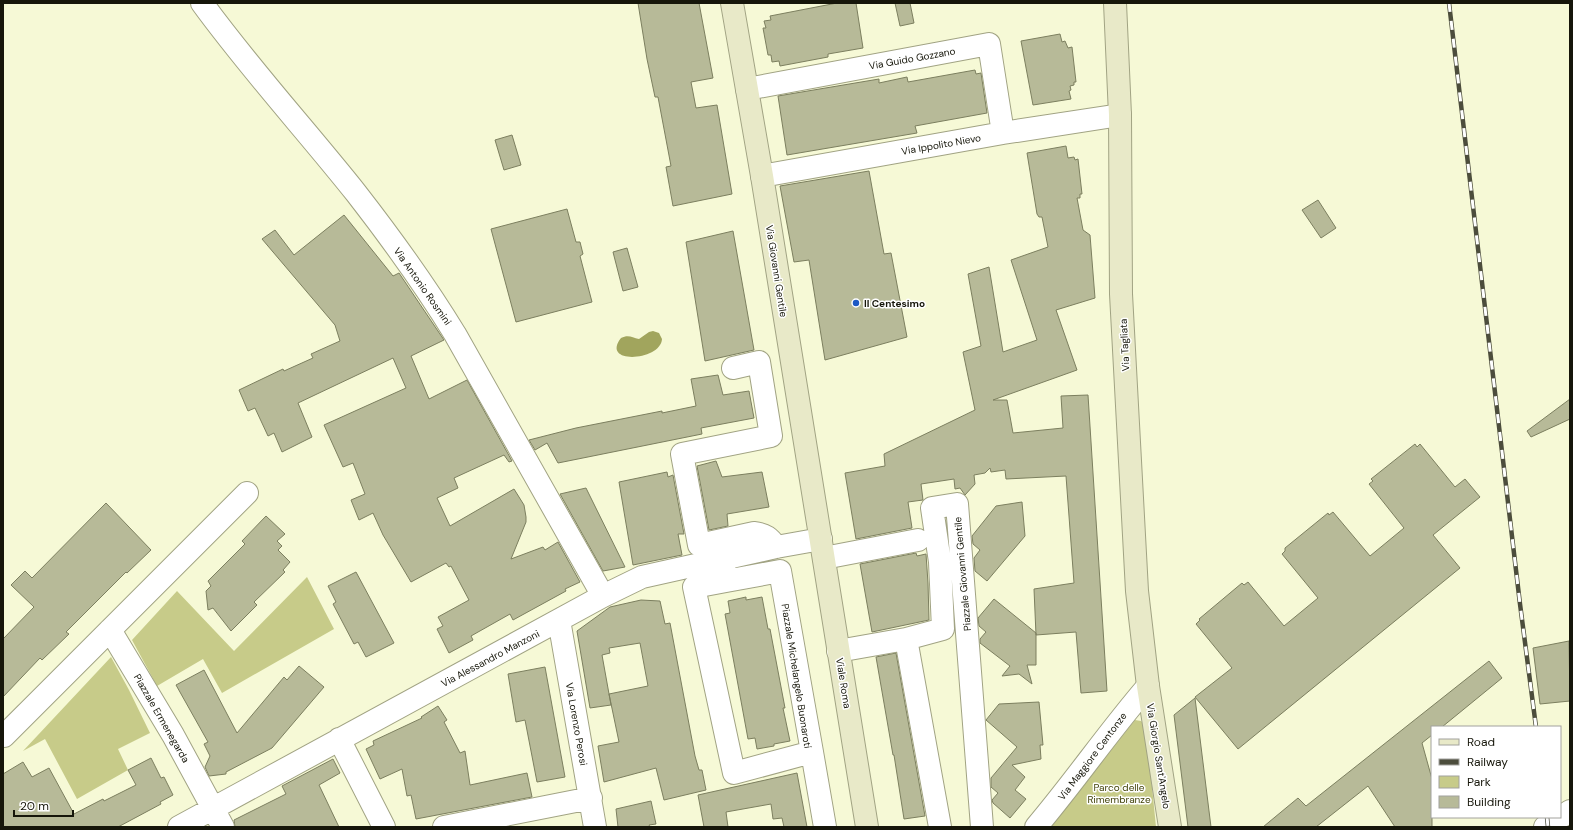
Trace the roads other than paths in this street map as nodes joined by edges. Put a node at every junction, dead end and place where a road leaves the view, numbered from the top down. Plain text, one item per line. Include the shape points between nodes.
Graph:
1 (202, 3) edge
2 (732, 3) edge
3 (1115, 3) edge
4 (746, 89) junction
5 (1120, 115) junction
6 (1003, 133) junction
7 (762, 176) junction
8 (733, 368) dead end
9 (247, 493) dead end
10 (918, 540) dead end
11 (776, 547) junction
12 (822, 548) junction
13 (723, 559) junction
14 (726, 580) junction
15 (603, 596) junction
16 (559, 620) junction
17 (110, 630) junction
18 (906, 639) junction
19 (838, 651) junction
20 (1148, 686) junction
21 (4, 736) edge
22 (339, 739) junction
23 (812, 752) junction
24 (591, 798) junction
25 (1570, 811) edge
26 (1561, 817) edge
27 (218, 818) edge
28 (1559, 818) edge
29 (179, 827) edge
30 (384, 827) edge
31 (444, 827) edge
32 (595, 827) edge
33 (825, 827) edge
34 (867, 827) edge
35 (940, 827) edge
36 (982, 827) edge
37 (1036, 827) edge
38 (1170, 827) edge
39 (1545, 827) edge

1 - 15 street, Via Antonio Rosmini via 226,36 356,194 430,294 456,334
2 - 4 street, Via Giovanni Gentile
3 - 5 street, Via Tagliata
4 - 6 street, Via Guido Gozzano via 989,44
4 - 7 street, Via Giovanni Gentile
5 - 6 street, Via Ippolito Nievo
5 - 20 street, Via Tagliata via 1121,294 1137,591
6 - 7 street, Via Ippolito Nievo
7 - 12 street, Via Giovanni Gentile
8 - 11 street via 759,362 771,436 682,454 699,545 754,533 763,534 771,539
9 - 17 street
10 - 12 street, Via Alessandro Manzoni
11 - 12 street, Via Alessandro Manzoni
11 - 13 street, Via Alessandro Manzoni
12 - 19 street, Viale Roma
13 - 14 street
13 - 15 street, Via Alessandro Manzoni via 642,577
14 - 23 street, Piazzale Michelangelo Buonaroti via 780,571
14 - 23 street, Piazzale Michelangelo Buonaroti via 694,587 734,773
15 - 16 street, Via Alessandro Manzoni
16 - 22 street, Via Alessandro Manzoni
16 - 24 street, Via Lorenzo Perosi
17 - 21 street
17 - 27 street, Piazzale Ermenegarda
18 - 19 street, Piazzale Giovanni Gentile
18 - 35 street
18 - 36 street, Piazzale Giovanni Gentile via 943,629 940,562 932,508 957,504
19 - 34 street, Viale Roma
20 - 37 street, Via Maggiore Centonze
20 - 38 street, Via Giorgio Sant'Angelo
22 - 27 street, Via Alessandro Manzoni
22 - 30 street
23 - 33 street
24 - 31 street
24 - 32 street, Via Lorenzo Perosi
25 - 26 street
27 - 29 street, Via Alessandro Manzoni
28 - 39 street

